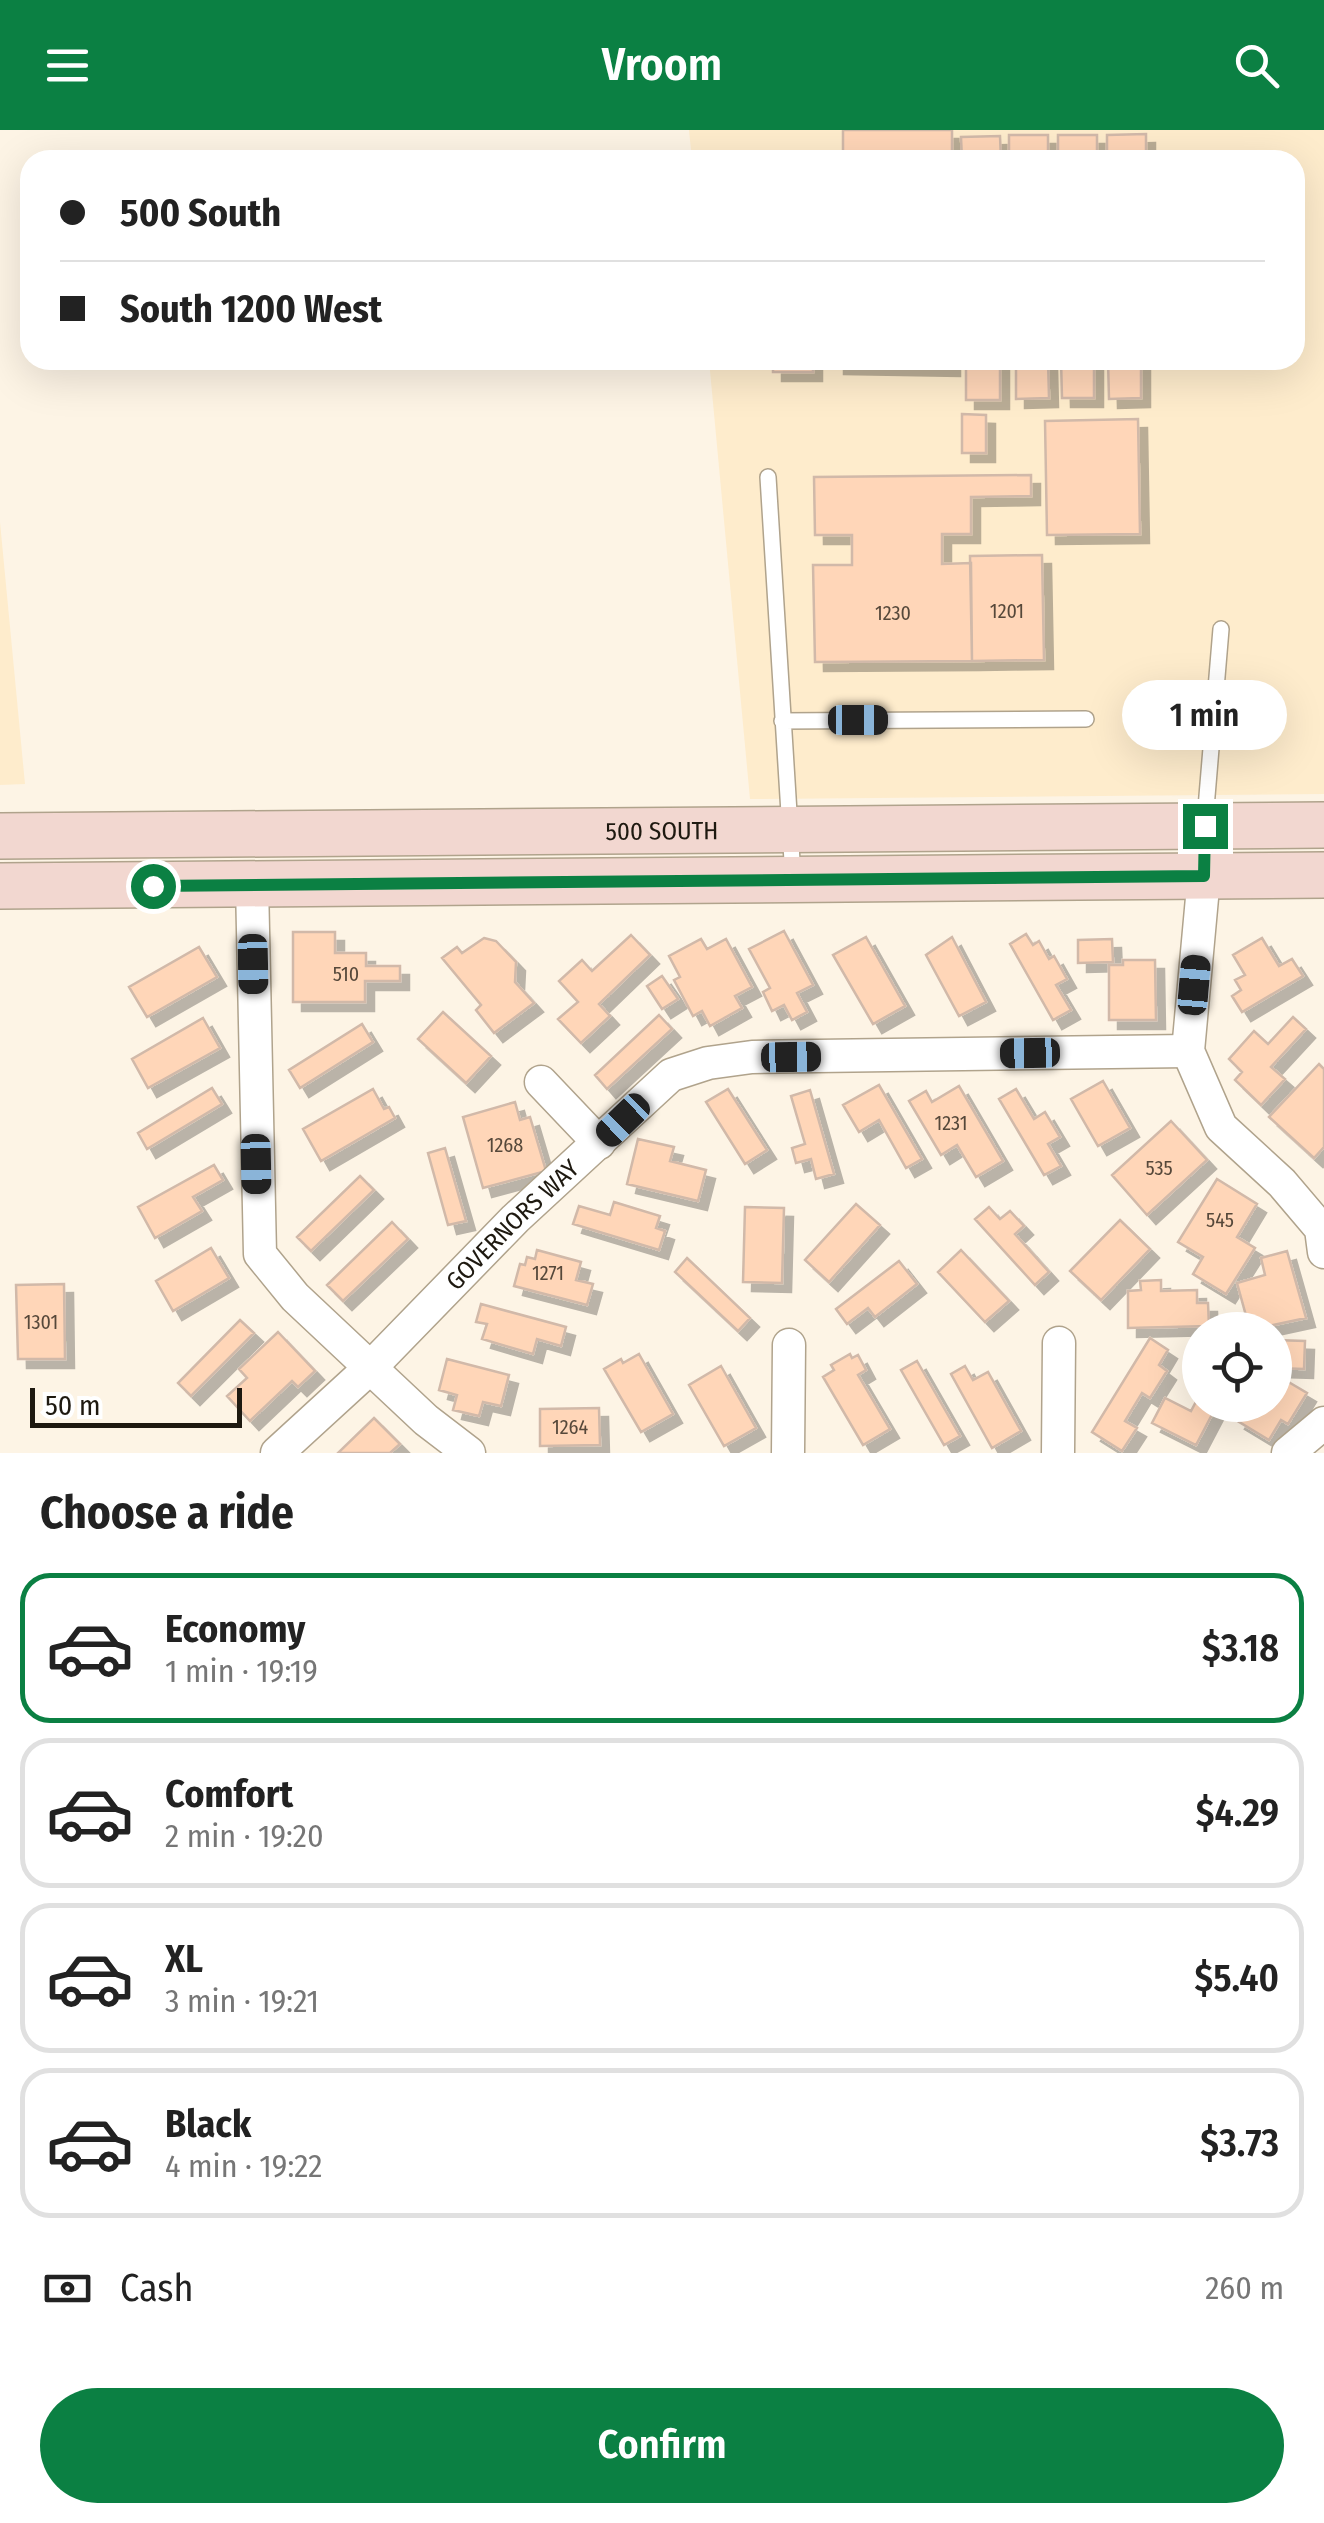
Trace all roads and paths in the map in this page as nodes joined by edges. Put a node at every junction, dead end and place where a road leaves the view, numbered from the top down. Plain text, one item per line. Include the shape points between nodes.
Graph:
1 (768, 477) dead end
2 (1221, 630) dead end
3 (1086, 718) dead end
4 (782, 721) junction
5 (1324, 825) edge
6 (1205, 826) junction
7 (789, 829) junction
8 (0, 836) edge
9 (1204, 876) junction
10 (1324, 876) edge
11 (794, 882) junction
12 (252, 884) junction
13 (0, 886) edge
14 (1188, 1051) junction
15 (541, 1082) dead end
16 (599, 1143) junction
17 (1324, 1252) edge
18 (1060, 1343) dead end
19 (789, 1345) dead end
20 (372, 1366) junction
21 (1324, 1423) edge
22 (278, 1453) edge
23 (469, 1453) edge
24 (788, 1453) edge
25 (1058, 1453) edge
26 (1291, 1453) edge

1 - 4 lane
2 - 6 lane
3 - 4 lane
4 - 7 lane
5 - 6 main road, 500 SOUTH
6 - 7 main road, 500 SOUTH
6 - 9 street
7 - 8 main road, 500 SOUTH
7 - 11 lane
9 - 10 main road, 500 SOUTH
9 - 11 main road, 500 SOUTH
9 - 14 street
11 - 12 main road, 500 SOUTH
12 - 13 main road, 500 SOUTH
12 - 20 street via 260,1254 295,1297
14 - 16 street, GOVERNORS WAY via 708,1063 671,1075
14 - 17 street via 1221,1128 1322,1229
15 - 16 street
16 - 20 street, GOVERNORS WAY
18 - 25 street
19 - 24 street
20 - 22 street, GOVERNORS WAY
20 - 23 street
21 - 26 street

